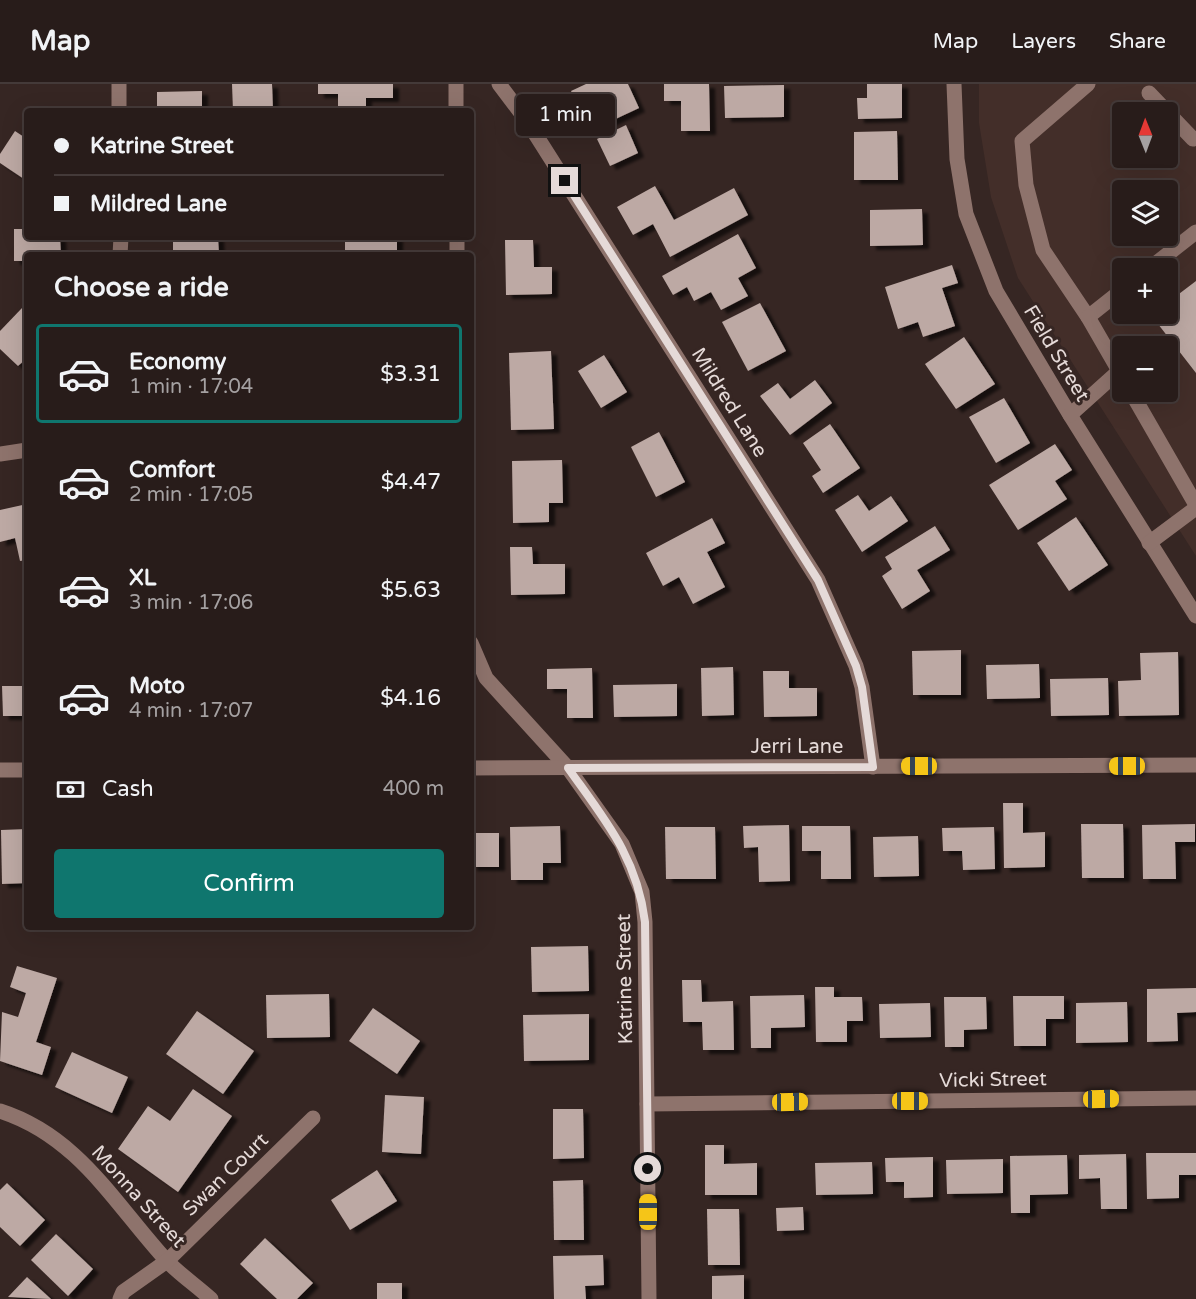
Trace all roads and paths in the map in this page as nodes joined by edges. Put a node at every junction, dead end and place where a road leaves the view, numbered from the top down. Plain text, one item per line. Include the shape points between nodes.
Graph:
1 (119, 84) edge
2 (456, 84) edge
3 (499, 84) edge
4 (954, 84) edge
5 (1088, 84) edge
6 (1149, 93) dead end
7 (119, 108) edge
8 (456, 108) edge
9 (1193, 139) dead end
10 (1196, 232) edge
11 (1163, 258) edge
12 (1112, 298) edge
13 (1088, 317) junction
14 (1112, 360) edge
15 (1112, 381) edge
16 (1137, 402) edge
17 (1070, 415) junction
18 (24, 450) edge
19 (0, 454) edge
20 (1196, 506) edge
21 (1149, 543) junction
22 (1196, 616) edge
23 (474, 650) edge
24 (1196, 765) edge
25 (873, 767) junction
26 (474, 768) edge
27 (568, 768) junction
28 (0, 770) edge
29 (24, 770) edge
30 (1196, 1098) edge
31 (647, 1104) junction
32 (0, 1111) edge
33 (313, 1118) dead end
34 (167, 1261) junction
35 (120, 1299) edge
36 (212, 1299) edge
37 (649, 1299) edge

1 - 7 street
2 - 8 street
3 - 25 street, Mildred Lane via 533,131 818,580 856,666
4 - 17 street, Field Street via 957,159 966,214 996,291
5 - 13 street via 1022,141 1026,185 1043,250
6 - 9 street
10 - 11 street
12 - 13 street
13 - 14 street
15 - 17 street
16 - 20 street
17 - 21 street, Field Street
18 - 19 street
20 - 21 street
21 - 22 street, Field Street
23 - 27 street, Katrine Street via 486,678
24 - 25 street, Jerri Lane
25 - 27 street, Jerri Lane
26 - 27 street, Jerri Lane
27 - 31 street, Katrine Street via 622,844 642,892
28 - 29 street
30 - 31 street, Vicki Street
31 - 37 street, Katrine Street
32 - 34 street, Monna Street via 52,1136 100,1178
33 - 34 street, Swan Court
34 - 35 street, Swan Court via 123,1292
34 - 36 street, Monna Street

